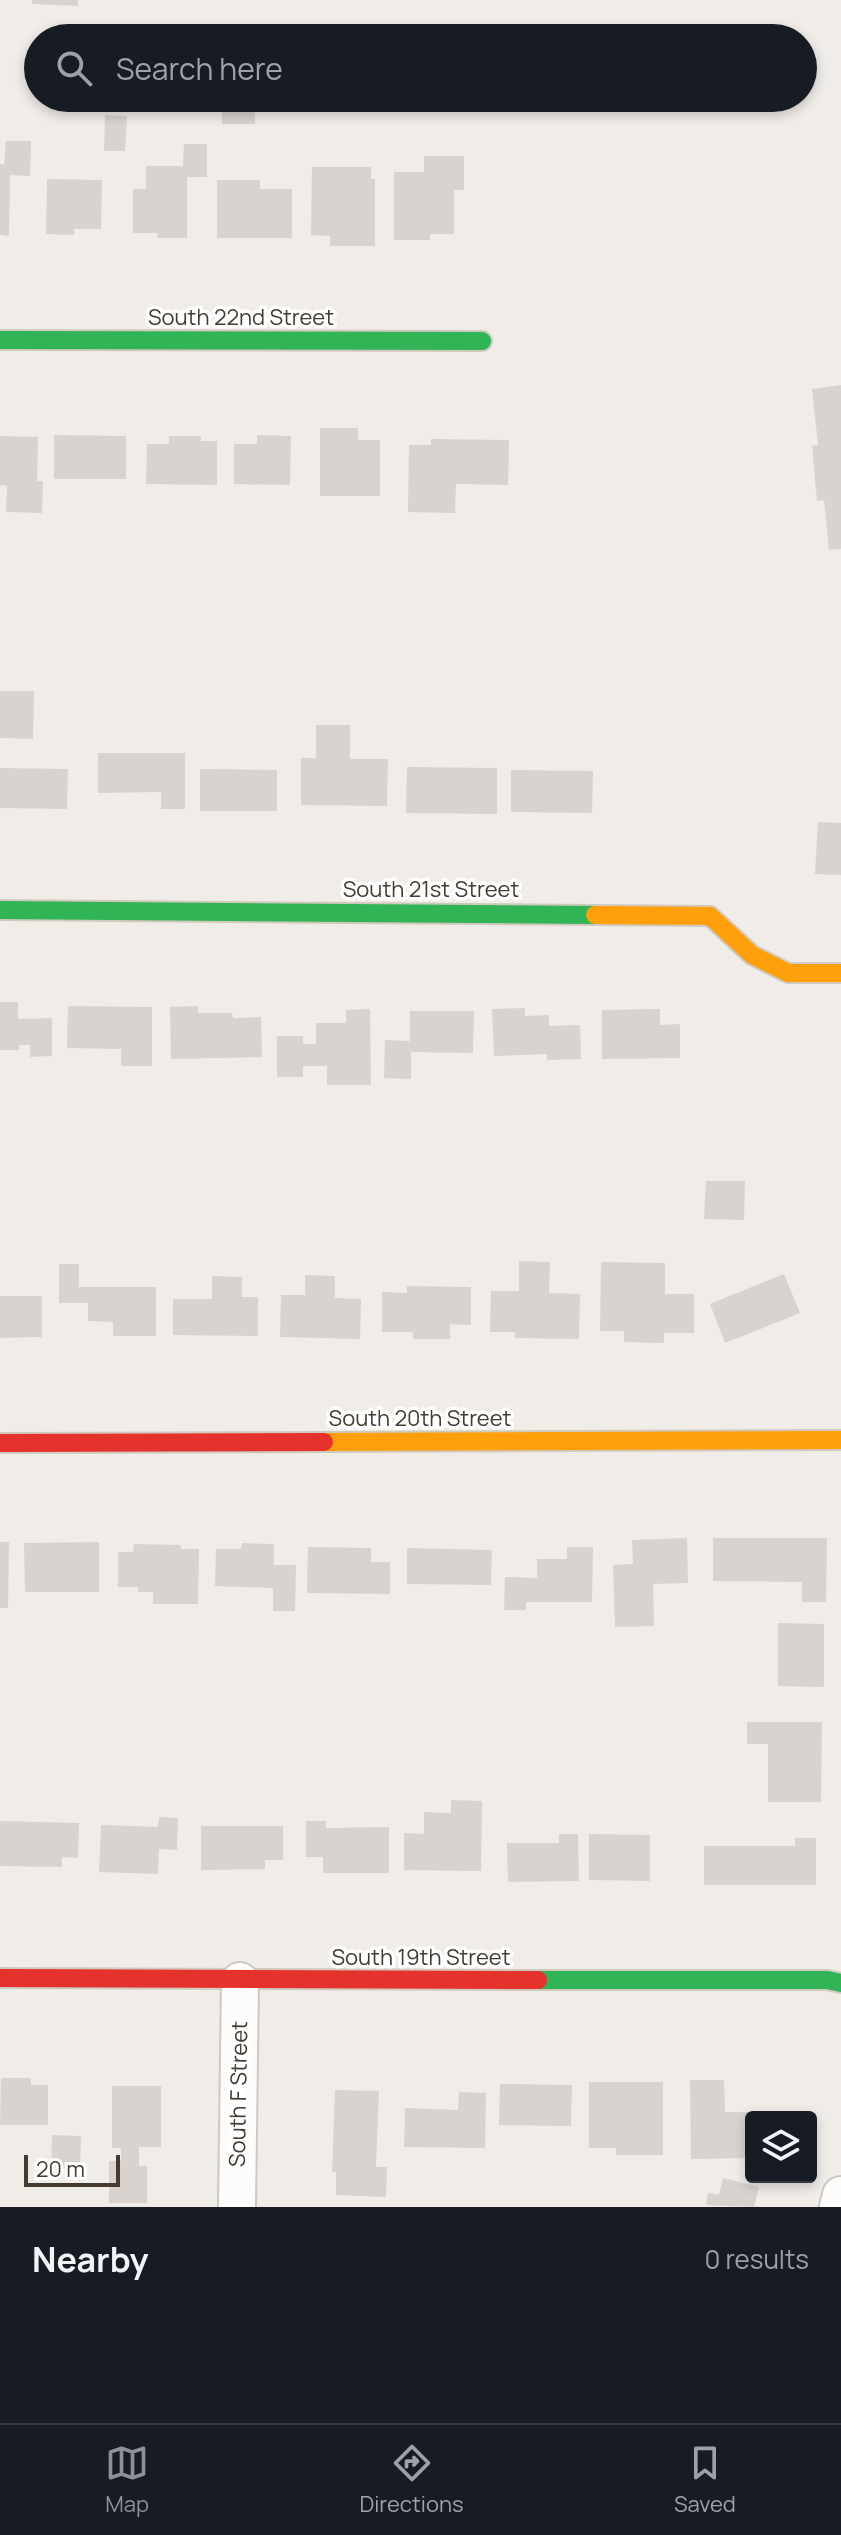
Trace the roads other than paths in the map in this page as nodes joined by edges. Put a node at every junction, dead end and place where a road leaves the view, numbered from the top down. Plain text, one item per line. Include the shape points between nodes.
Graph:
1 (0, 340) edge
2 (482, 341) dead end
3 (0, 910) edge
4 (841, 973) edge
5 (841, 1440) edge
6 (0, 1443) edge
7 (0, 1978) edge
8 (240, 1981) junction
9 (841, 1983) edge
10 (841, 2195) edge
11 (237, 2207) edge
12 (838, 2207) edge

1 - 2 street, South 22nd Street
3 - 4 street, South 21st Street via 710,916 752,955 788,973
5 - 6 street, South 20th Street
7 - 8 street, South 19th Street
8 - 9 street, South 19th Street
8 - 11 street, South F Street
10 - 12 street

